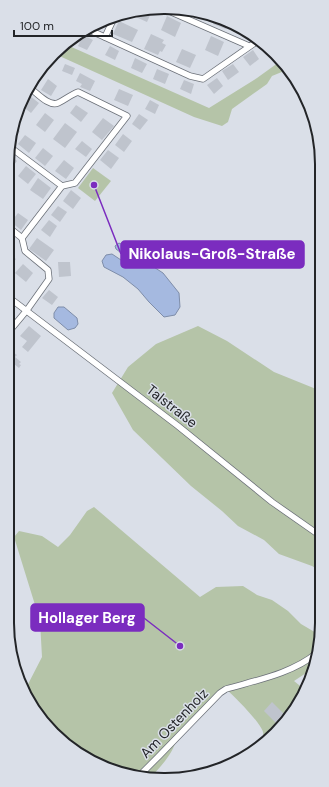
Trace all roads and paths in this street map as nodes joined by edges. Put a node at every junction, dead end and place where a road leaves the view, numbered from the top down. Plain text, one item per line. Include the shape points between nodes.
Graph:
1 (176, 14) edge
2 (111, 24) edge
3 (94, 32) edge
4 (105, 37) junction
5 (254, 43) edge
6 (249, 46) junction
7 (33, 91) edge
8 (14, 150) edge
9 (62, 186) junction
10 (14, 232) edge
11 (22, 238) junction
12 (14, 301) edge
13 (27, 310) junction
14 (14, 326) edge
15 (315, 532) edge
16 (311, 657) edge
17 (143, 772) edge

1 - 6 street
2 - 4 street
3 - 4 street
4 - 6 street via 190,76 203,78
5 - 6 street
7 - 9 street via 51,104 56,104 78,92 127,116 76,183
8 - 9 street
9 - 11 street
10 - 11 street
11 - 13 street via 24,251 48,270 49,279
12 - 13 street, Talstraße
13 - 14 street
13 - 15 street, Talstraße via 272,502
16 - 17 street, Am Ostenholz via 285,672 220,693

